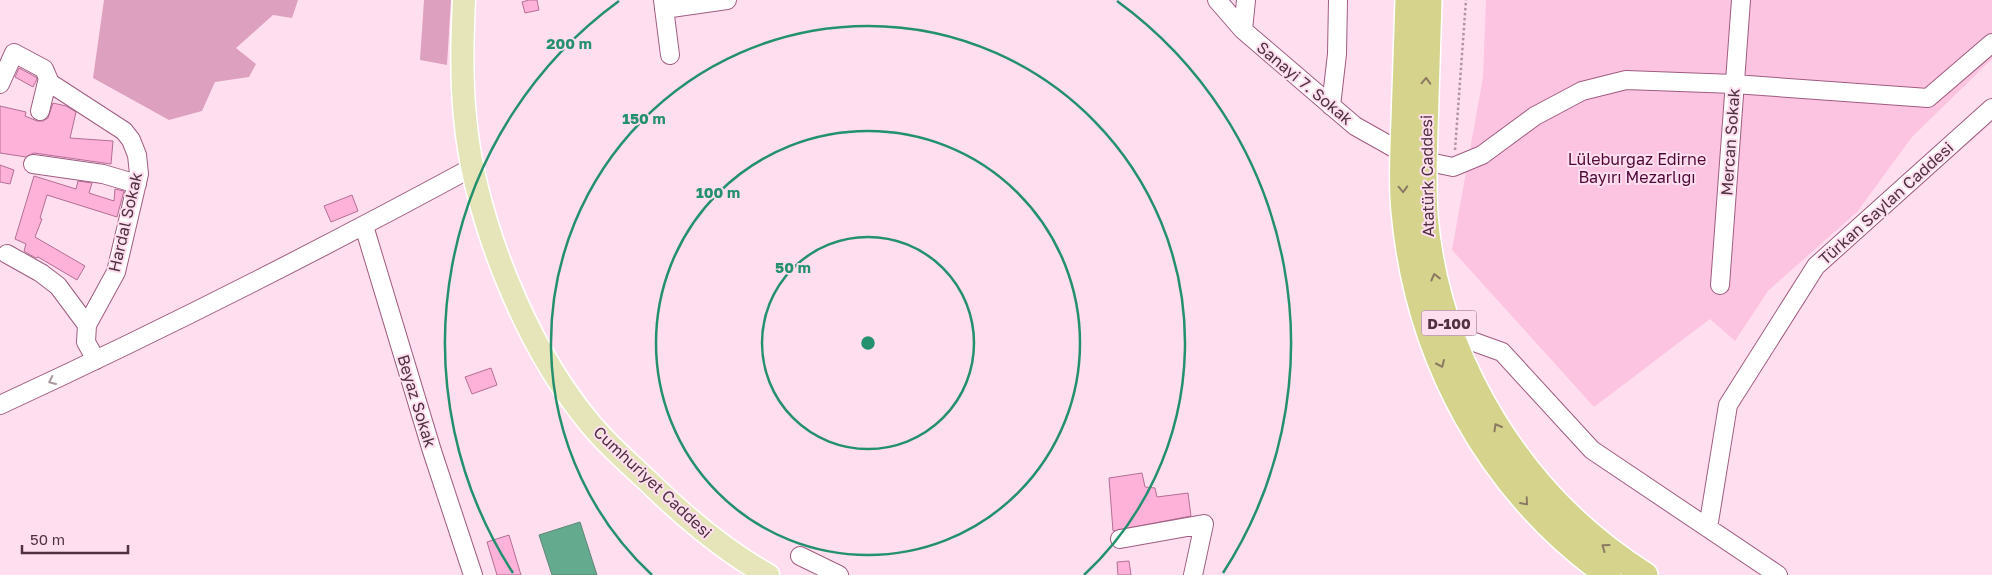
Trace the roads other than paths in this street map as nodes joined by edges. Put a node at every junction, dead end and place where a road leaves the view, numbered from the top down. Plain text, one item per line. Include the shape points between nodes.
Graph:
1 (464, 0) edge
2 (727, 0) edge
3 (1218, 0) edge
4 (1246, 0) edge
5 (1338, 0) edge
6 (1408, 0) edge
7 (1429, 0) edge
8 (1741, 0) edge
9 (664, 4) edge
10 (1243, 30) junction
11 (1992, 43) edge
12 (670, 55) dead end
13 (48, 78) junction
14 (0, 84) edge
15 (1734, 84) junction
16 (1331, 106) junction
17 (1992, 108) edge
18 (40, 111) dead end
19 (1413, 157) junction
20 (33, 164) dead end
21 (473, 166) junction
22 (137, 184) junction
23 (364, 226) junction
24 (7, 254) dead end
25 (1720, 285) dead end
26 (87, 325) junction
27 (1452, 334) junction
28 (96, 360) junction
29 (0, 405) edge
30 (1708, 528) junction
31 (1120, 538) dead end
32 (800, 556) dead end
33 (473, 575) edge
34 (768, 575) edge
35 (840, 575) edge
36 (1193, 575) edge
37 (1608, 575) edge
38 (1645, 575) edge
39 (1778, 575) edge

1 - 21 main road, Cumhuriyet Caddesi via 463,85
2 - 9 street
3 - 10 street, Sanayi 7. Sokak
4 - 10 street
5 - 16 street
6 - 19 highway, Atatürk Caddesi / D-100
19 -> 7 highway, Atatürk Caddesi / D-100
8 - 15 street, Mercan Sokak
9 - 12 street
10 - 16 street, Sanayi 7. Sokak
11 - 15 street via 1928,98
13 - 14 street, Hardal Sokak via 44,69 14,52
13 - 18 street
13 - 22 street, Hardal Sokak via 50,83 124,131 137,155
15 - 19 street, Sanayi 7. Sokak via 1626,80 1582,91 1535,116 1482,155 1453,167
15 - 25 street, Mercan Sokak
16 - 19 street, Sanayi 7. Sokak via 1354,126
17 - 30 street, Türkan Saylan Caddesi via 1816,266 1728,405
27 -> 19 highway, Atatürk Caddesi / D-100 via 1442,305
19 -> 37 highway, Atatürk Caddesi / D-100 via 1404,210 1412,268 1426,327 1446,376 1470,424 1510,484 1562,539
20 - 22 street via 103,174
21 - 23 street
21 - 34 main road, Cumhuriyet Caddesi via 500,260 530,332 564,390 609,445 671,503 727,549
22 - 26 street, Hardal Sokak via 116,272
23 - 28 street
23 - 33 street, Beyaz Sokak
24 - 26 street via 58,286
26 - 28 street via 86,342
27 - 30 street via 1502,352 1592,450
38 -> 27 highway, Atatürk Caddesi / D-100 via 1590,536 1536,482 1506,442 1478,393
28 -> 29 street
30 - 39 street
31 - 36 street via 1204,524
32 - 35 street

